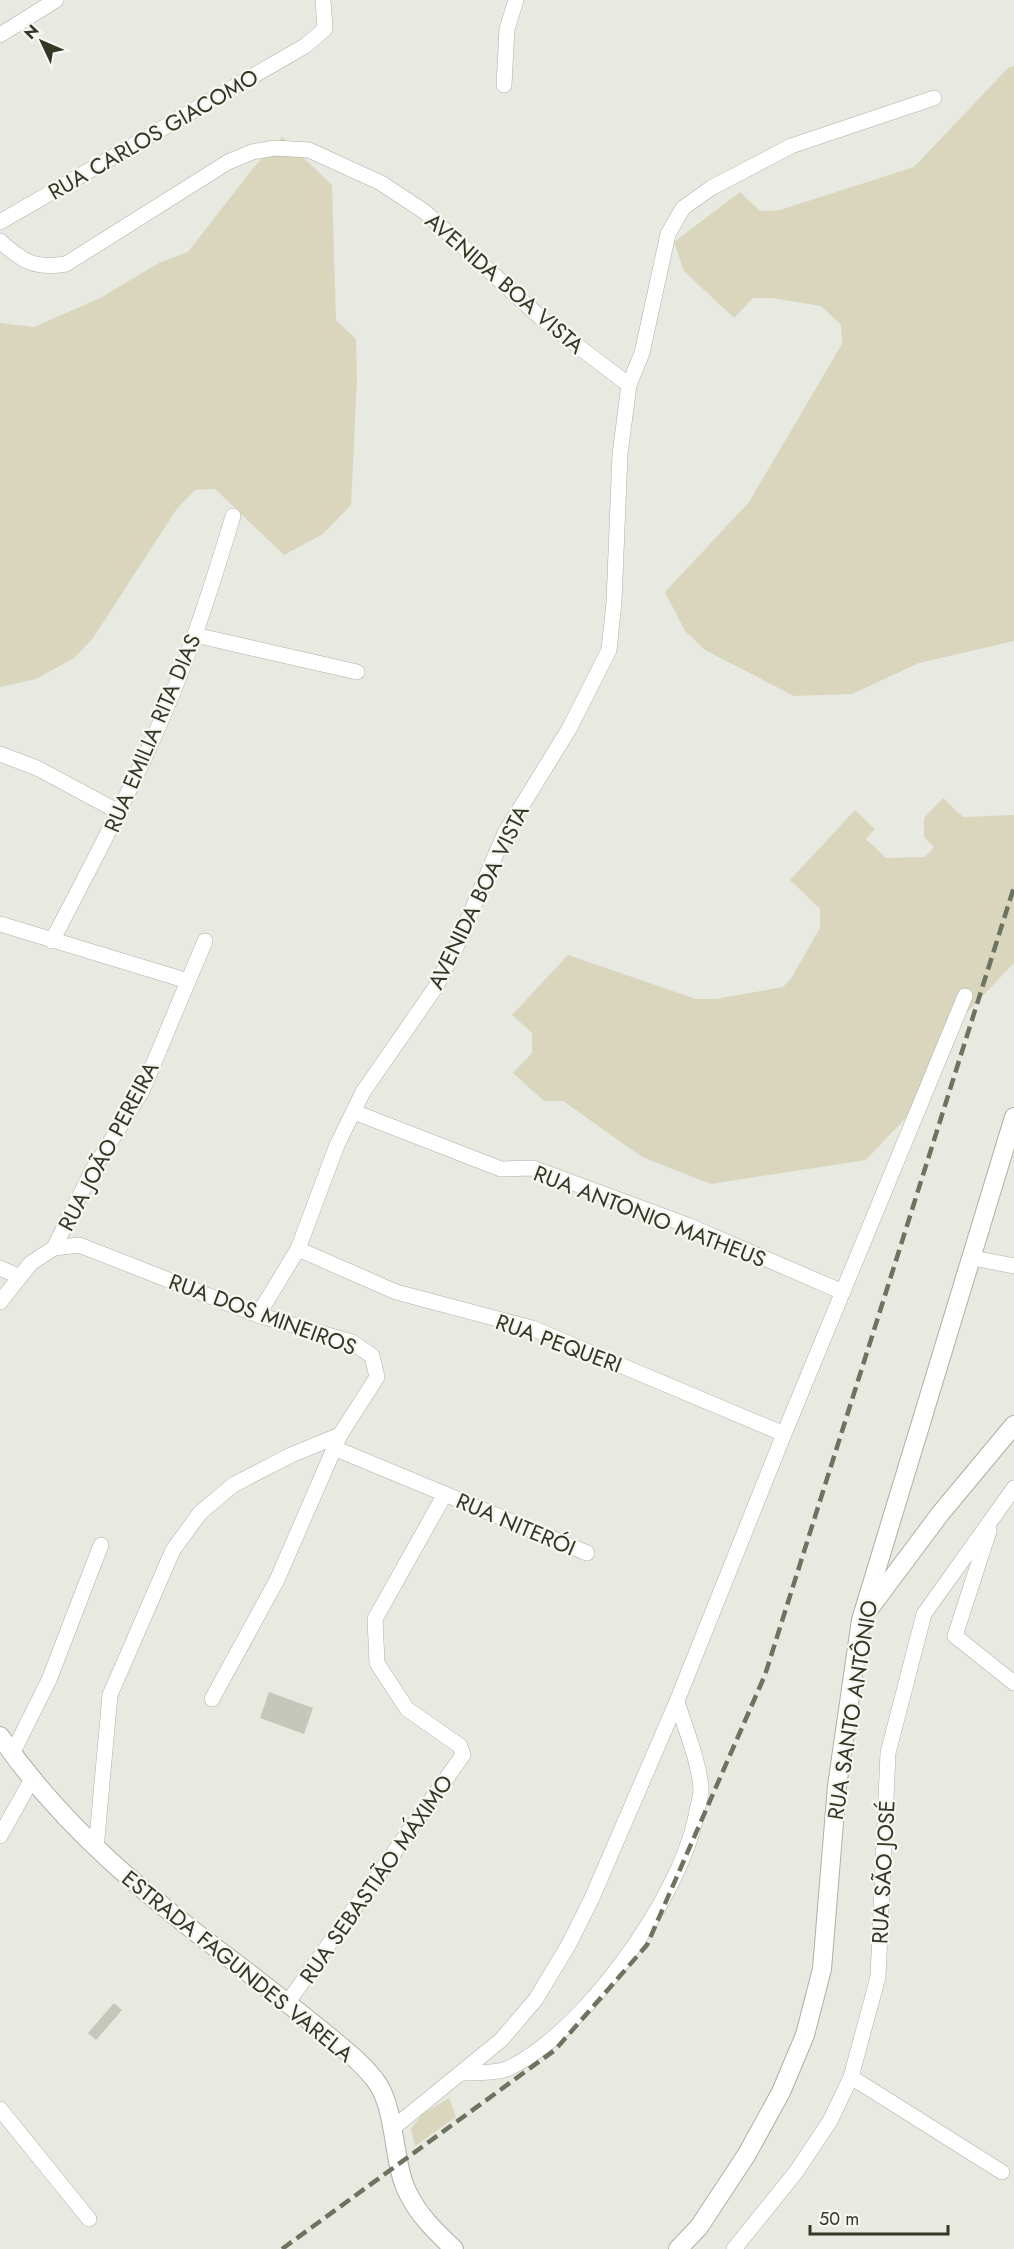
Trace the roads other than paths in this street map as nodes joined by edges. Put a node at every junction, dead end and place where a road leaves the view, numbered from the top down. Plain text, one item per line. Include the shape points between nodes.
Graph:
1 (56, 0) edge
2 (323, 0) edge
3 (516, 0) edge
4 (0, 35) edge
5 (504, 85) dead end
6 (934, 98) dead end
7 (0, 222) edge
8 (0, 241) edge
9 (629, 385) junction
10 (233, 516) dead end
11 (195, 635) junction
12 (357, 672) dead end
13 (0, 754) edge
14 (119, 812) junction
15 (0, 924) edge
16 (52, 941) junction
17 (205, 941) dead end
18 (188, 981) junction
19 (965, 996) dead end
20 (354, 1112) junction
21 (1014, 1117) edge
22 (54, 1248) junction
23 (298, 1249) junction
24 (973, 1258) junction
25 (1014, 1266) edge
26 (0, 1268) edge
27 (20, 1277) junction
28 (843, 1292) junction
29 (0, 1302) edge
30 (258, 1315) junction
31 (1014, 1425) edge
32 (784, 1434) junction
33 (337, 1442) junction
34 (1014, 1488) edge
35 (445, 1494) junction
36 (994, 1517) junction
37 (101, 1545) dead end
38 (587, 1553) dead end
39 (861, 1620) junction
40 (1014, 1683) edge
41 (212, 1699) dead end
42 (677, 1701) junction
43 (0, 1736) edge
44 (12, 1754) junction
45 (463, 1755) joint
46 (32, 1779) junction
47 (0, 1836) edge
48 (96, 1849) junction
49 (288, 2002) junction
50 (464, 2073) junction
51 (851, 2077) junction
52 (0, 2109) edge
53 (393, 2128) junction
54 (1002, 2172) dead end
55 (90, 2219) dead end
56 (454, 2249) edge
57 (678, 2249) edge
58 (734, 2249) edge

1 - 4 street
2 - 7 street, RUA CARLOS GIACOMO via 325,29 305,46
3 - 5 street via 507,29
6 - 9 street, AVENIDA BOA VISTA via 790,146 711,188 683,208 669,234 642,353
8 - 9 street, AVENIDA BOA VISTA via 22,259 44,267 66,264 228,162 275,148 309,150 381,183 425,212 541,318
9 - 20 street, AVENIDA BOA VISTA via 620,453 609,650 569,729 505,833 435,988 363,1092
10 - 11 street, RUA EMILIA RITA DIAS
11 - 12 street
11 - 14 street, RUA EMILIA RITA DIAS
13 - 14 street via 37,768
14 - 16 street, RUA EMILIA RITA DIAS
15 - 16 street
16 - 18 street
17 - 18 street, RUA JOÃO PEREIRA
18 - 22 street, RUA JOÃO PEREIRA via 142,1091 92,1172
19 - 28 street
20 - 23 street, AVENIDA BOA VISTA
20 - 28 street, RUA ANTONIO MATHEUS via 501,1169 533,1168 555,1176 687,1225
21 - 24 main road, RUA SANTO ANTÔNIO
22 - 27 street, RUA JOÃO PEREIRA via 31,1263
22 - 30 street, RUA DOS MINEIROS via 79,1245
23 - 30 street, AVENIDA BOA VISTA
23 - 32 street, RUA PEQUERI via 396,1292 532,1328
24 - 25 street
24 - 39 main road, RUA SANTO ANTÔNIO
26 - 27 street
27 - 29 street, RUA JOÃO PEREIRA
28 - 32 street
30 - 33 street, RUA DOS MINEIROS via 352,1342 372,1356 377,1377
31 - 39 main road via 940,1514
32 - 42 street
33 - 35 street, RUA NITERÓI
33 - 41 street, RUA DOS MINEIROS via 277,1580
33 - 48 street via 291,1455 234,1485 201,1513 173,1550 110,1695
34 - 36 street, RUA SÃO JOSÉ
35 - 38 street, RUA NITERÓI
35 - 45 street, RUA NITERÓI via 375,1619 377,1663 407,1709 460,1746
36 - 40 street via 955,1636
36 - 51 street, RUA SÃO JOSÉ via 924,1614 888,1753 878,1977
37 - 44 street via 49,1680
39 - 57 main road, RUA SANTO ANTÔNIO via 837,1786 822,1969 805,2035 781,2092 747,2154 699,2227
42 - 50 street via 569,1944 536,1999 501,2040
42 - 50 street via 701,1790 680,1866 657,1909 624,1958 548,2044 506,2069
43 - 44 main road, ESTRADA FAGUNDES VARELA
44 - 46 main road, ESTRADA FAGUNDES VARELA
45 - 49 street, RUA SEBASTIÃO MÁXIMO
46 - 47 street
46 - 48 main road, ESTRADA FAGUNDES VARELA
48 - 49 main road, ESTRADA FAGUNDES VARELA via 148,1896
49 - 53 main road, ESTRADA FAGUNDES VARELA via 348,2052 379,2085
50 - 53 street
51 - 54 street
51 - 58 street, RUA SÃO JOSÉ via 830,2121 796,2172
52 - 55 street
53 - 56 main road, ESTRADA FAGUNDES VARELA via 405,2188 423,2219

